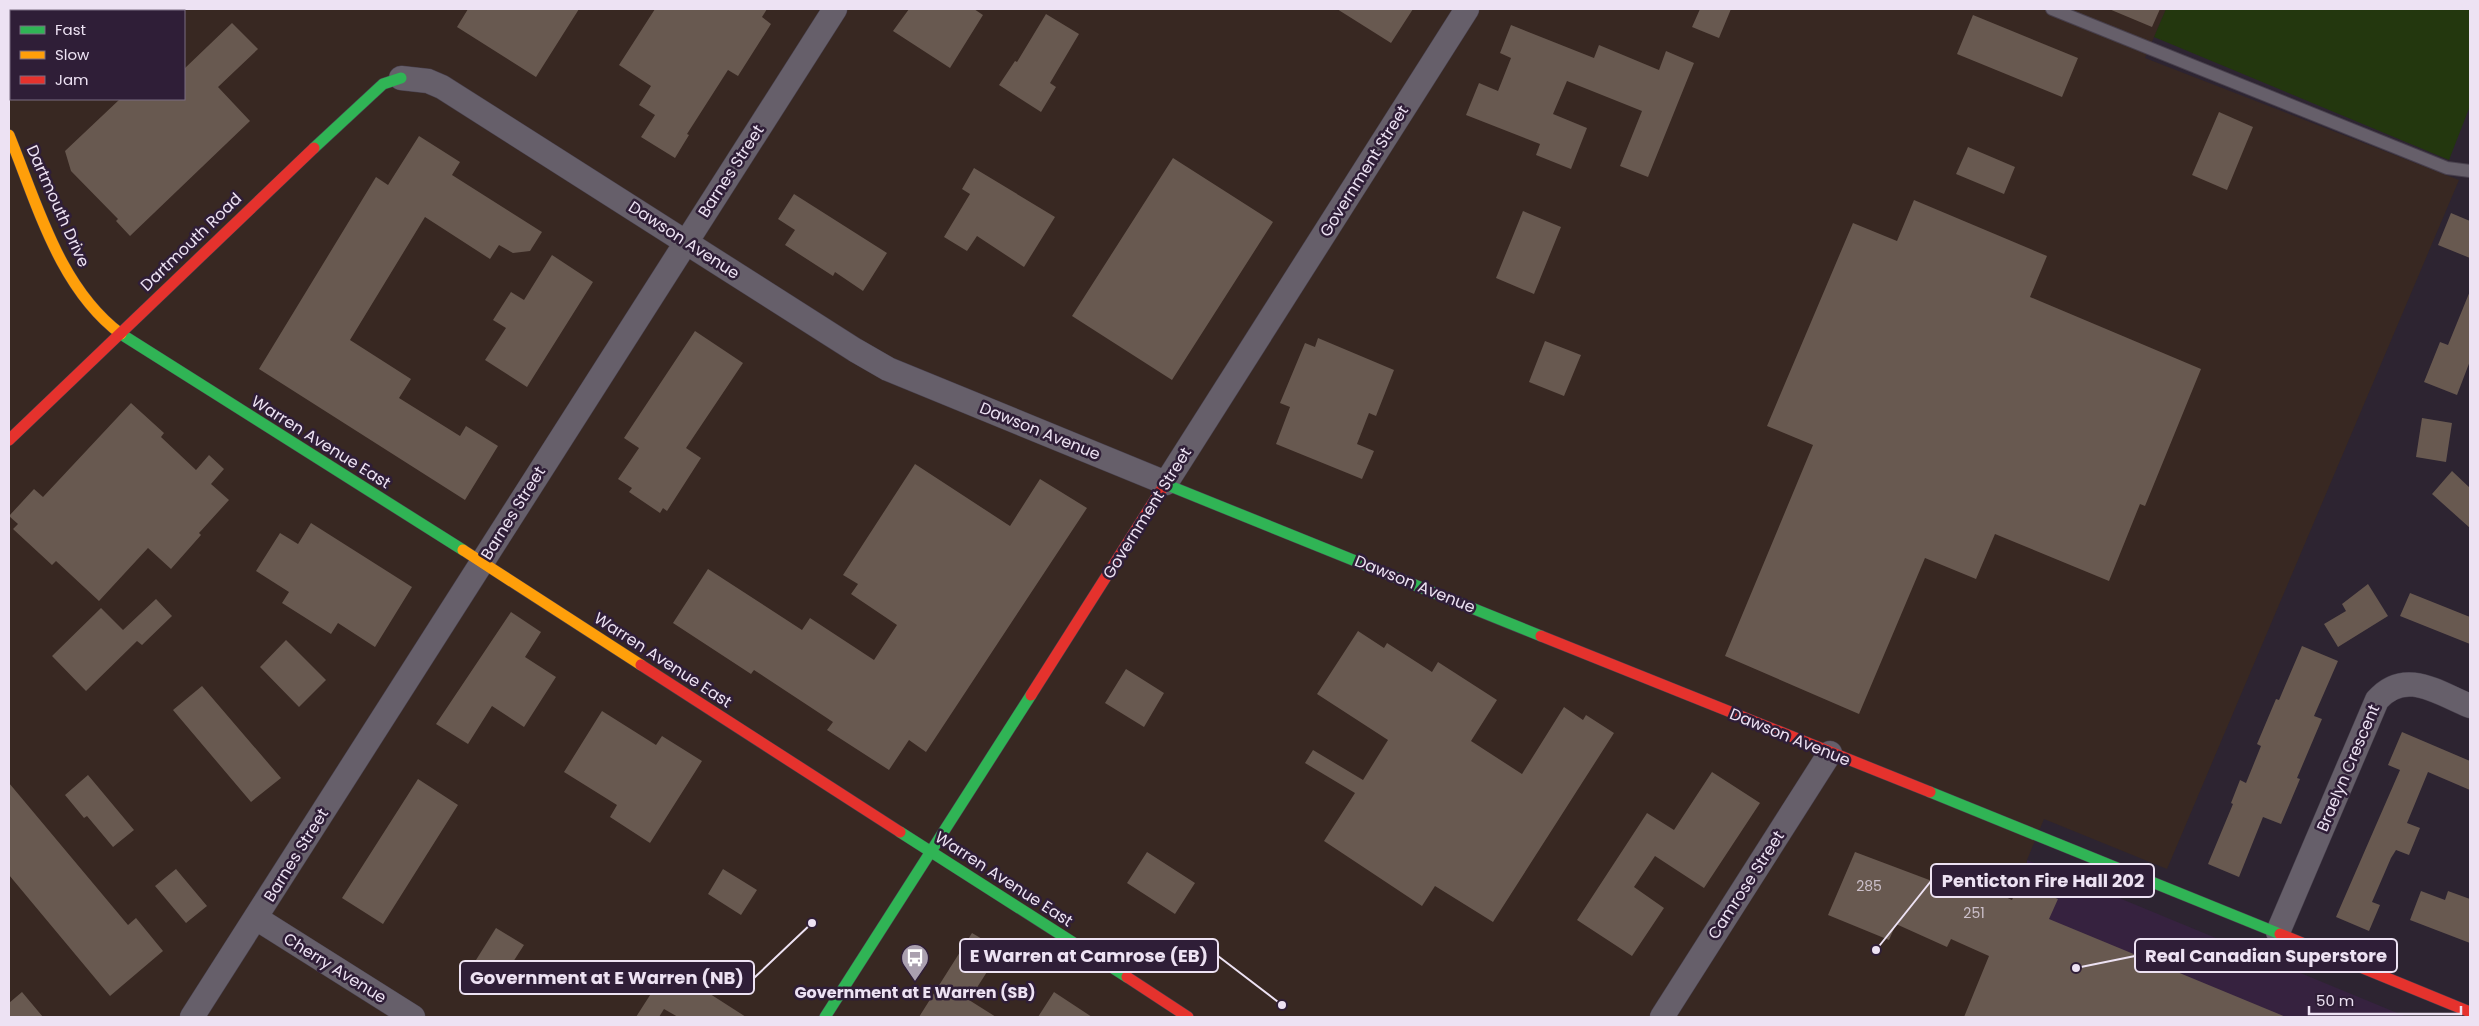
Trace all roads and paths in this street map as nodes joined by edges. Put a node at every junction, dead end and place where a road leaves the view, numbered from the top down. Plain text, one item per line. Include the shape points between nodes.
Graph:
1 (834, 9) edge
2 (1468, 9) edge
3 (2052, 9) edge
4 (402, 78) joint
5 (9, 135) edge
6 (2470, 171) edge
7 (686, 241) junction
8 (119, 333) junction
9 (9, 440) edge
10 (1166, 483) junction
11 (482, 562) junction
12 (2470, 706) edge
13 (1830, 753) junction
14 (932, 853) junction
15 (256, 918) junction
16 (2278, 932) junction
17 (2470, 1012) edge
18 (192, 1017) edge
19 (414, 1017) edge
20 (825, 1017) edge
21 (1188, 1017) edge
22 (1662, 1017) edge

1 - 7 street, Barnes Street
2 - 10 street, Government Street
3 - 6 lane via 2447,168
4 - 7 street, Dawson Avenue via 428,80 442,87
4 - 8 street, Dartmouth Road via 383,84 367,98
5 - 8 street, Dartmouth Drive via 56,249 78,288
7 - 10 street, Dawson Avenue via 888,369
7 - 11 street, Barnes Street
8 - 9 street, Dartmouth Road
8 - 11 street, Warren Avenue East
10 - 13 street, Dawson Avenue
10 - 14 street, Government Street
11 - 14 street, Warren Avenue East
11 - 15 street, Barnes Street
12 - 16 street, Braelyn Crescent via 2405,682 2377,700
13 - 16 street, Dawson Avenue
13 - 22 street, Camrose Street
14 - 20 street, Government Street
14 - 21 street, Warren Avenue East
15 - 18 street, Barnes Street
15 - 19 street, Cherry Avenue
16 - 17 street, Dawson Avenue

